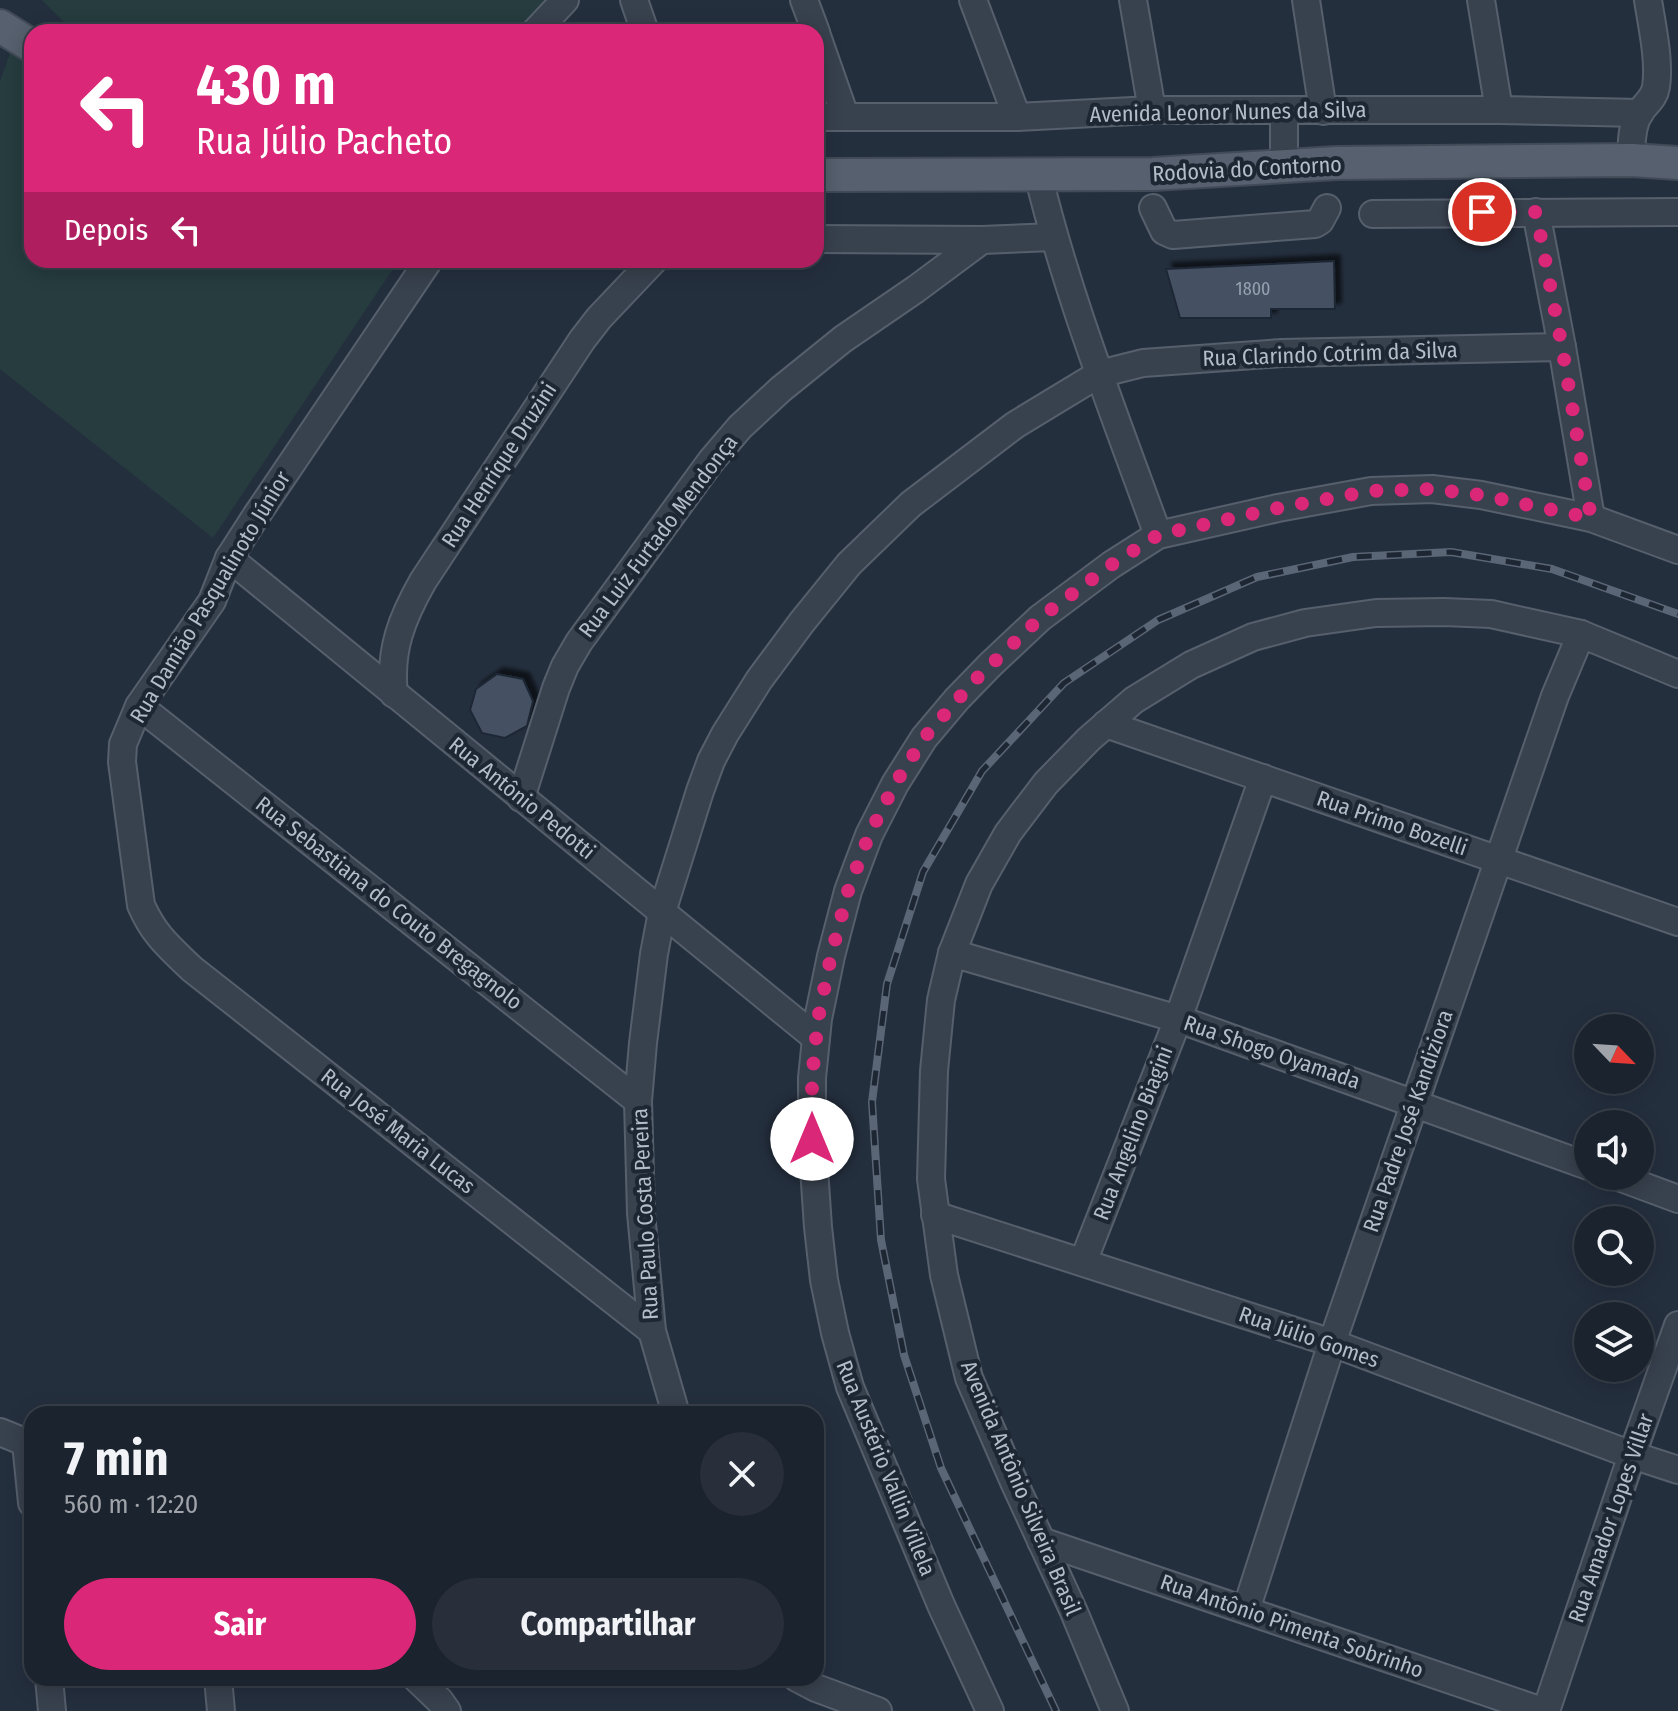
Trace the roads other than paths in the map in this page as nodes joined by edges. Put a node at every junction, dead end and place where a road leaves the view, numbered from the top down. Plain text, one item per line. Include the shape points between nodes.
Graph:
1 (565, 0) edge
2 (634, 0) edge
3 (804, 0) edge
4 (973, 0) edge
5 (1133, 0) edge
6 (1306, 0) edge
7 (1481, 0) edge
8 (1648, 0) edge
9 (542, 24) edge
10 (642, 24) edge
11 (813, 24) edge
12 (0, 26) edge
13 (24, 41) edge
14 (824, 56) edge
15 (1152, 110) junction
16 (1499, 110) junction
17 (1284, 111) junction
18 (1323, 111) junction
19 (1640, 113) junction
20 (845, 116) junction
21 (824, 117) edge
22 (1017, 117) junction
23 (1632, 160) junction
24 (1678, 163) edge
25 (1284, 167) junction
26 (1038, 174) junction
27 (824, 175) edge
28 (1153, 208) dead end
29 (1327, 208) dead end
30 (1536, 212) junction
31 (1678, 212) edge
32 (1373, 214) dead end
33 (1054, 237) junction
34 (824, 239) edge
35 (982, 240) junction
36 (424, 268) edge
37 (646, 268) edge
38 (1562, 347) junction
39 (1099, 374) junction
40 (1591, 518) junction
41 (1158, 535) junction
42 (1678, 550) edge
43 (229, 558) junction
44 (1581, 634) junction
45 (1678, 674) edge
46 (394, 694) junction
47 (139, 706) junction
48 (1106, 724) junction
49 (1263, 778) junction
50 (521, 798) junction
51 (1499, 860) junction
52 (662, 912) junction
53 (1678, 922) edge
54 (150, 925) joint
55 (952, 953) junction
56 (1178, 1019) junction
57 (816, 1038) junction
58 (638, 1101) junction
59 (1414, 1102) junction
60 (1574, 1161) edge
61 (1654, 1190) edge
62 (1678, 1199) edge
63 (935, 1215) junction
64 (1083, 1262) junction
65 (1678, 1325) edge
66 (652, 1331) junction
67 (1332, 1343) junction
68 (674, 1406) edge
69 (0, 1432) edge
70 (24, 1442) edge
71 (1632, 1455) junction
72 (1678, 1470) edge
73 (1041, 1541) junction
74 (1246, 1610) junction
75 (50, 1686) edge
76 (219, 1686) edge
77 (423, 1686) edge
78 (812, 1686) edge
79 (441, 1708) edge
80 (52, 1711) edge
81 (221, 1711) edge
82 (878, 1711) edge
83 (990, 1711) edge
84 (1115, 1711) edge
85 (1544, 1711) edge

1 - 9 street
2 - 10 street
3 - 11 street
4 - 22 street
5 - 15 street
6 - 18 street
7 - 16 street
8 - 19 street via 1656,90
12 - 13 main road
14 - 20 street
15 - 17 street, Avenida Leonor Nunes da Silva
15 - 22 street, Avenida Leonor Nunes da Silva
16 - 18 street, Avenida Leonor Nunes da Silva
16 - 19 street, Avenida Leonor Nunes da Silva
17 - 18 street, Avenida Leonor Nunes da Silva
17 - 25 street
19 - 23 street
20 - 21 street, Avenida Leonor Nunes da Silva
20 - 22 street, Avenida Leonor Nunes da Silva
23 - 24 main road, Rodovia do Contorno
23 - 25 main road, Rodovia do Contorno
25 - 26 main road, Rodovia do Contorno
26 - 27 main road, Rodovia do Contorno
26 - 33 street
28 - 29 street via 1164,231 1173,235 1315,224
30 - 31 street
30 - 32 street
30 - 38 street
33 - 35 street
33 - 39 street
34 - 35 street
35 - 50 street, Rua Luiz Furtado Mendonça via 843,339 730,438 565,666
36 - 43 street, Rua Damião Pasqualinoto Júnior
37 - 46 street, Rua Henrique Druzini via 582,340 423,581 400,629 392,672
38 - 39 street, Rua Clarindo Cotrim da Silva via 1282,353 1143,363
38 - 40 street
39 - 41 street
39 - 52 street, Rua Paulo Costa Pereira via 1015,425 911,504 849,564 759,680 725,734 700,791
40 - 41 street, Rua Austério Vallin Villela via 1481,495 1432,489 1371,491
40 - 42 street, Rua Austério Vallin Villela
41 - 57 street, Rua Austério Vallin Villela via 1040,618 924,738 869,835 848,891
43 - 46 street, Rua Antônio Pedotti
43 - 47 street, Rua Damião Pasqualinoto Júnior via 212,601
44 - 45 street, Avenida Antônio Silveira Brasil
44 - 48 street, Avenida Antônio Silveira Brasil via 1460,612 1376,613 1305,623 1253,637 1191,665
44 - 51 street, Rua Padre José Kandiziora
46 - 50 street, Rua Antônio Pedotti
47 - 54 street, Rua Damião Pasqualinoto Júnior via 123,744 122,762 137,885
47 - 58 street, Rua Sebastiana do Couto Bregagnolo
48 - 49 street, Rua Primo Bozelli
48 - 55 street, Avenida Antônio Silveira Brasil via 1046,783 1008,833 979,884
49 - 51 street, Rua Primo Bozelli
49 - 56 street, Rua Angelino Biagini
50 - 52 street, Rua Antônio Pedotti
51 - 53 street, Rua Primo Bozelli
51 - 59 street, Rua Padre José Kandiziora
52 - 57 street, Rua Antônio Pedotti
52 - 58 street, Rua Paulo Costa Pereira
54 - 66 street, Rua José Maria Lucas via 192,969
55 - 56 street, Rua Shogo Oyamada
55 - 63 street, Avenida Antônio Silveira Brasil via 934,1071
56 - 59 street, Rua Shogo Oyamada
56 - 64 street, Rua Angelino Biagini
57 - 83 street, Rua Austério Vallin Villela via 812,1139 824,1280 835,1333 850,1387
58 - 66 street, Rua Paulo Costa Pereira
59 - 60 street, Rua Shogo Oyamada
59 - 67 street, Rua Padre José Kandiziora
61 - 62 street
63 - 64 street, Rua Júlio Gomes
63 - 73 street, Avenida Antônio Silveira Brasil via 969,1378
64 - 67 street, Rua Júlio Gomes
65 - 71 street, Rua Amador Lopes Villar
66 - 68 street, Rua Paulo Costa Pereira
67 - 71 street, Rua Júlio Gomes
67 - 74 street, Rua Padre José Kandiziora
69 - 70 street
71 - 72 street, Rua Júlio Gomes
71 - 85 street, Rua Amador Lopes Villar
73 - 74 street, Rua Antônio Pimenta Sobrinho
73 - 84 street, Avenida Antônio Silveira Brasil
74 - 85 street, Rua Antônio Pimenta Sobrinho
75 - 80 street
76 - 81 street
77 - 79 street
78 - 82 street

